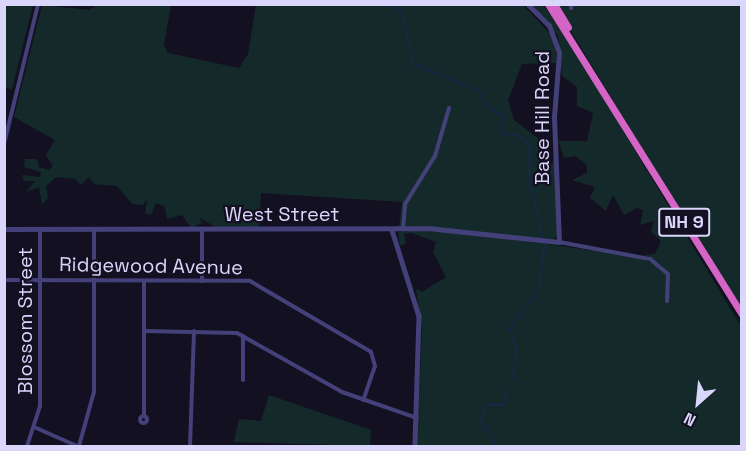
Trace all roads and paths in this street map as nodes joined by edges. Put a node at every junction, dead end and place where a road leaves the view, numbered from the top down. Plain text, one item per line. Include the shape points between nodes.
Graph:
1 (38, 4) edge
2 (527, 4) edge
3 (548, 4) edge
4 (554, 4) edge
5 (449, 108) dead end
6 (616, 113) junction
7 (4, 144) edge
8 (4, 229) edge
9 (40, 229) junction
10 (403, 229) junction
11 (94, 230) junction
12 (202, 230) junction
13 (392, 230) junction
14 (559, 242) junction
15 (4, 280) edge
16 (40, 280) junction
17 (94, 280) junction
18 (202, 280) junction
19 (144, 281) junction
20 (667, 301) dead end
21 (741, 315) edge
22 (144, 331) junction
23 (194, 331) junction
24 (243, 336) junction
25 (243, 380) dead end
26 (363, 400) junction
27 (144, 416) dead end
28 (417, 418) junction
29 (34, 427) junction
30 (27, 447) edge
31 (78, 447) edge
32 (190, 447) edge
33 (415, 447) edge

1 - 7 street
2 - 14 street, Base Hill Road via 549,26 559,53 554,117
3 - 6 highway, NH 9
4 - 6 highway, NH 9
5 - 10 street via 435,156 405,204
6 - 21 highway, NH 9
8 - 9 street, West Street
9 - 11 street, West Street
9 - 16 street, Blossom Street
10 - 13 street, West Street
10 - 14 street, West Street
11 - 12 street, West Street
11 - 17 street
12 - 13 street, West Street
12 - 18 street
13 - 28 street via 419,316
14 - 20 street via 650,259 668,274
15 - 16 street, Ridgewood Avenue
16 - 17 street, Ridgewood Avenue
16 - 29 street, Blossom Street via 40,406
17 - 19 street, Ridgewood Avenue
17 - 31 street via 93,410
18 - 19 street, Ridgewood Avenue
18 - 26 street, Ridgewood Avenue via 250,281 365,346 375,362
19 - 22 street
22 - 23 street
22 - 27 street
23 - 24 street
23 - 32 street
24 - 25 street
24 - 26 street
26 - 28 street
28 - 33 street
29 - 30 street, Blossom Street
29 - 31 street

